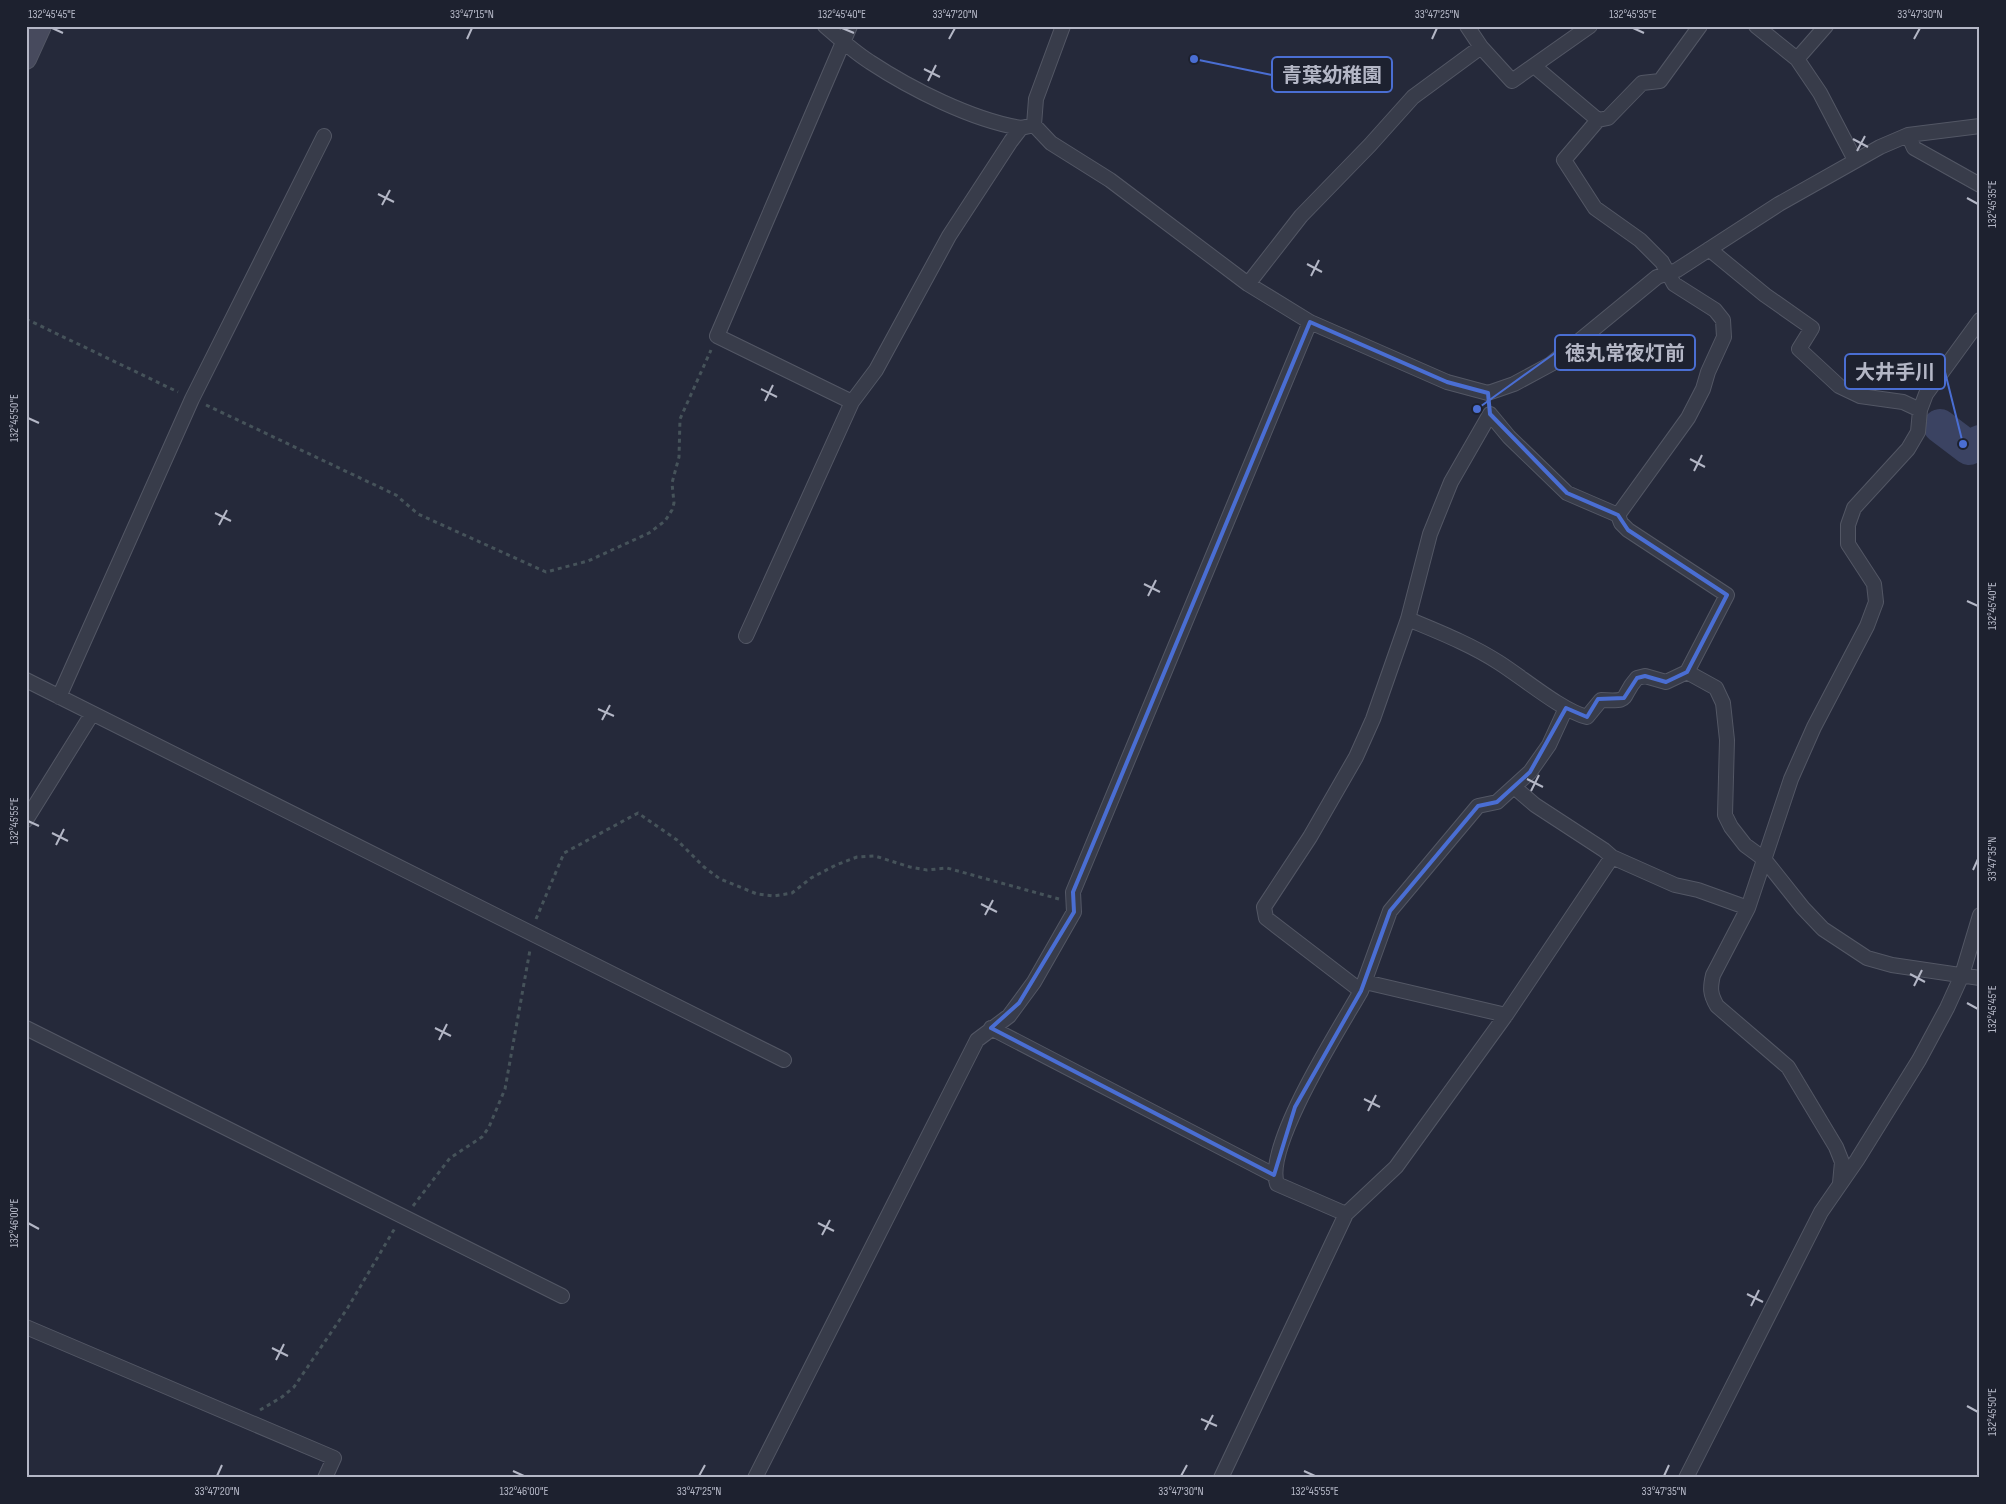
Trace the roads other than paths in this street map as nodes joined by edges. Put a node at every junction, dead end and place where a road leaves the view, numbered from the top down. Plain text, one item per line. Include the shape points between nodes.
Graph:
1 (826, 26) edge
2 (850, 26) edge
3 (1063, 26) edge
4 (1467, 26) edge
5 (1590, 26) edge
6 (1700, 26) edge
7 (1756, 26) edge
8 (1826, 26) edge
9 (37, 28) edge
10 (843, 41) junction
11 (1481, 47) junction
12 (1797, 58) junction
13 (26, 60) edge
14 (1534, 66) junction
15 (1598, 120) junction
16 (1027, 126) junction
17 (1980, 126) edge
18 (1908, 135) junction
19 (324, 136) dead end
20 (1856, 160) junction
21 (1980, 185) edge
22 (1709, 249) junction
23 (1667, 273) junction
24 (1248, 284) junction
25 (1980, 320) edge
26 (1310, 322) junction
27 (1488, 393) junction
28 (852, 402) junction
29 (1920, 410) junction
30 (1490, 414) junction
31 (1618, 515) junction
32 (1408, 619) junction
33 (746, 636) dead end
34 (1687, 672) junction
35 (26, 680) edge
36 (59, 697) junction
37 (1566, 708) junction
38 (92, 714) junction
39 (1514, 787) junction
40 (26, 820) edge
41 (1612, 857) junction
42 (1764, 860) junction
43 (1748, 908) junction
44 (1980, 915) edge
45 (1962, 975) junction
46 (1980, 978) edge
47 (1363, 986) junction
48 (1506, 1015) junction
49 (26, 1028) edge
50 (991, 1028) junction
51 (784, 1060) dead end
52 (1274, 1175) junction
53 (1839, 1186) junction
54 (1346, 1214) junction
55 (562, 1296) dead end
56 (26, 1327) edge
57 (325, 1478) edge
58 (755, 1478) edge
59 (1221, 1478) edge
60 (1686, 1478) edge

1 - 10 street
2 - 10 street
3 - 16 street
4 - 11 street
5 - 14 street
6 - 15 street via 1660,81 1642,83 1608,118
7 - 12 street
8 - 12 street
9 - 13 main road
10 - 16 street via 870,62 926,94 985,119
10 - 28 street via 717,336
11 - 14 street via 1512,81
11 - 24 street via 1413,97 1301,216
12 - 20 street
14 - 15 street
15 - 23 street via 1564,160 1595,208 1640,240 1662,262
16 - 24 street via 1110,180
16 - 28 street via 949,236 876,370
17 - 18 street
18 - 20 street
18 - 21 street via 1914,148
19 - 36 street via 192,399
20 - 22 street
22 - 23 street via 1678,270
22 - 29 street via 1812,328 1798,349 1839,386 1860,396 1903,402
23 - 27 street via 1657,277 1551,364 1514,384
23 - 31 street via 1674,284 1715,310 1723,320 1724,337 1688,418
24 - 26 street
25 - 29 street via 1926,394
26 - 27 street via 1446,382
26 - 50 street via 1073,892 1074,912 1034,982 1009,1016
27 - 30 street
28 - 33 street
29 - 42 street via 1918,432 1908,449 1854,508 1848,525 1848,544 1874,584 1876,602 1791,778
30 - 31 street via 1567,493
30 - 32 street via 1451,482 1437,516
31 - 34 street via 1628,530 1727,595
32 - 37 street via 1456,639 1497,662
32 - 47 street via 1373,719 1356,757 1310,837 1264,906 1266,918
34 - 37 street via 1666,682 1645,676 1637,678 1624,698 1619,701 1601,700 1587,718
34 - 42 street via 1716,688 1720,694 1727,740 1725,815 1745,845
35 - 36 street
36 - 38 street
37 - 39 street via 1530,772
38 - 40 street
38 - 51 street
39 - 41 street
39 - 47 street via 1497,802 1478,806 1390,911
41 - 43 street via 1675,885
41 - 48 street
42 - 43 street
42 - 45 street via 1823,929 1867,958
43 - 53 street via 1714,975 1711,996 1717,1006 1788,1067 1836,1147 1842,1162
44 - 45 street
45 - 46 street
45 - 53 street via 1919,1060
47 - 48 street
47 - 52 street via 1295,1107
48 - 54 street via 1396,1168
49 - 55 street
50 - 52 street
50 - 58 street via 976,1040
52 - 54 street via 1276,1184
53 - 60 street via 1821,1212
54 - 59 street
56 - 57 street via 334,1458

